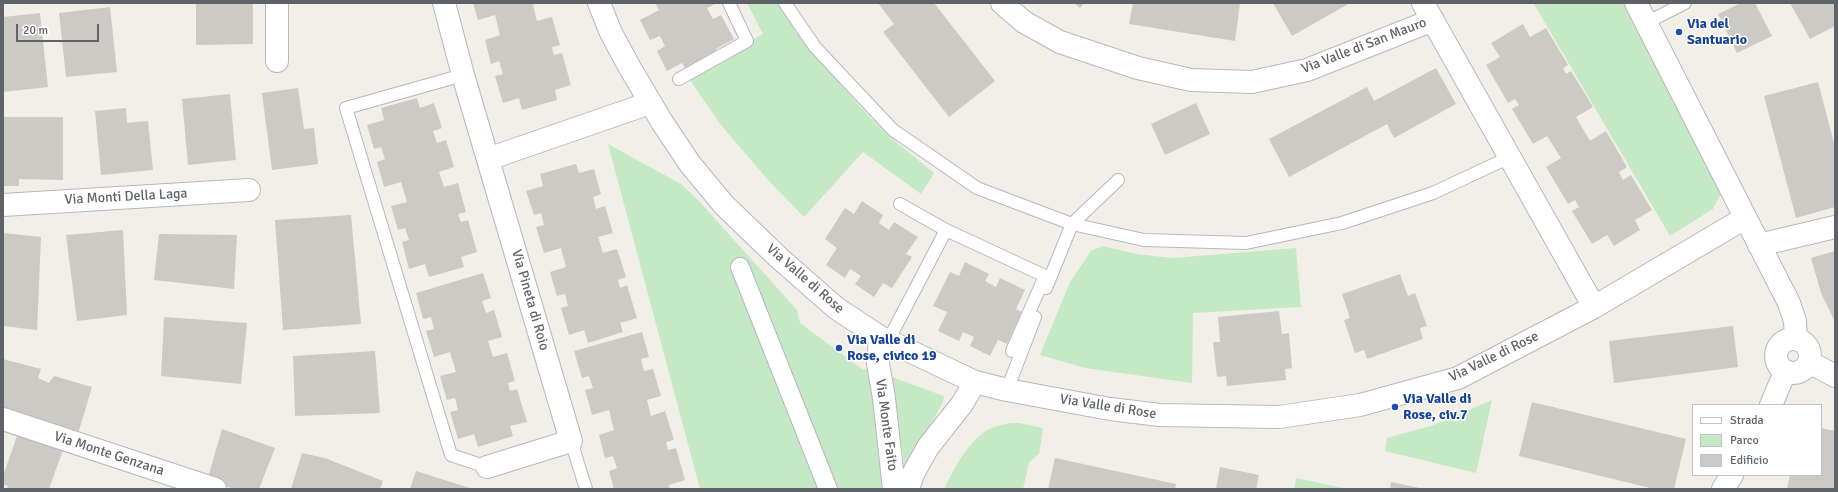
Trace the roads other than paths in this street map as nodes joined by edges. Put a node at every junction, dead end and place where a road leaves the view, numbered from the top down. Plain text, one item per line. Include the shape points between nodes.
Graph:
1 (277, 3) edge
2 (444, 3) edge
3 (599, 3) edge
4 (729, 3) edge
5 (785, 3) edge
6 (1002, 3) edge
7 (1636, 3) edge
8 (1685, 3) edge
9 (1428, 11) edge
10 (1646, 23) junction
11 (277, 61) dead end
12 (463, 75) junction
13 (679, 79) dead end
14 (650, 103) junction
15 (1510, 157) junction
16 (488, 158) junction
17 (1118, 180) dead end
18 (249, 190) dead end
19 (900, 204) dead end
20 (3, 205) edge
21 (1745, 218) junction
22 (1072, 224) junction
23 (1835, 227) edge
24 (946, 230) junction
25 (1759, 245) junction
26 (740, 267) dead end
27 (1594, 308) junction
28 (884, 339) junction
29 (1796, 339) junction
30 (1012, 351) dead end
31 (1809, 362) junction
32 (1785, 372) junction
33 (1835, 376) edge
34 (975, 382) junction
35 (1007, 390) junction
36 (1771, 404) edge
37 (3, 418) edge
38 (571, 441) junction
39 (487, 467) joint
40 (1731, 476) edge
41 (215, 489) edge
42 (586, 489) edge
43 (828, 489) edge
44 (894, 489) edge
45 (908, 489) edge
46 (1722, 489) edge

1 - 11 street
2 - 12 street, Via Pineta di Roio
3 - 14 street, Via Valle di Rose via 623,56
4 - 13 lane via 747,41
5 - 22 lane via 815,47 894,130 977,188
6 - 9 street, Via Valle di San Mauro via 1024,22 1060,42 1138,68 1191,80 1252,82 1307,70
7 - 10 street
8 - 10 lane
9 - 15 street, Via Valle di San Mauro
10 - 21 street
12 - 16 street, Via Pineta di Roio
12 - 39 lane via 346,108 451,455
14 - 16 street
14 - 28 street, Via Valle di Rose via 690,164 724,205 836,308
15 - 22 lane via 1433,193 1342,223 1246,243 1144,240
15 - 27 street, Via Valle di San Mauro
16 - 38 street, Via Pineta di Roio
17 - 22 lane
18 - 20 street, Via Monti Della Laga
19 - 24 lane
21 - 25 street
21 - 27 street, Via Valle di Rose
22 - 35 lane
23 - 25 street
24 - 28 lane
24 - 30 lane via 1045,276
25 - 29 street via 1789,304 1796,325
26 - 43 street
27 - 35 street, Via Valle di Rose via 1458,378 1360,405 1279,417 1160,415 1110,409
28 - 34 street, Via Valle di Rose
28 - 44 street, Via Monte Faito via 878,364
29 - 31 street via 1810,350
29 - 32 street via 1785,340 1777,348 1776,359
31 - 32 street via 1802,371
31 - 33 street
32 - 36 street
34 - 35 street, Via Valle di Rose
34 - 45 street, Via Monte Faito via 962,404 928,447
37 - 41 street, Via Monte Genzana
38 - 39 street
38 - 42 lane, Via Pineta di Roio
40 - 46 street

